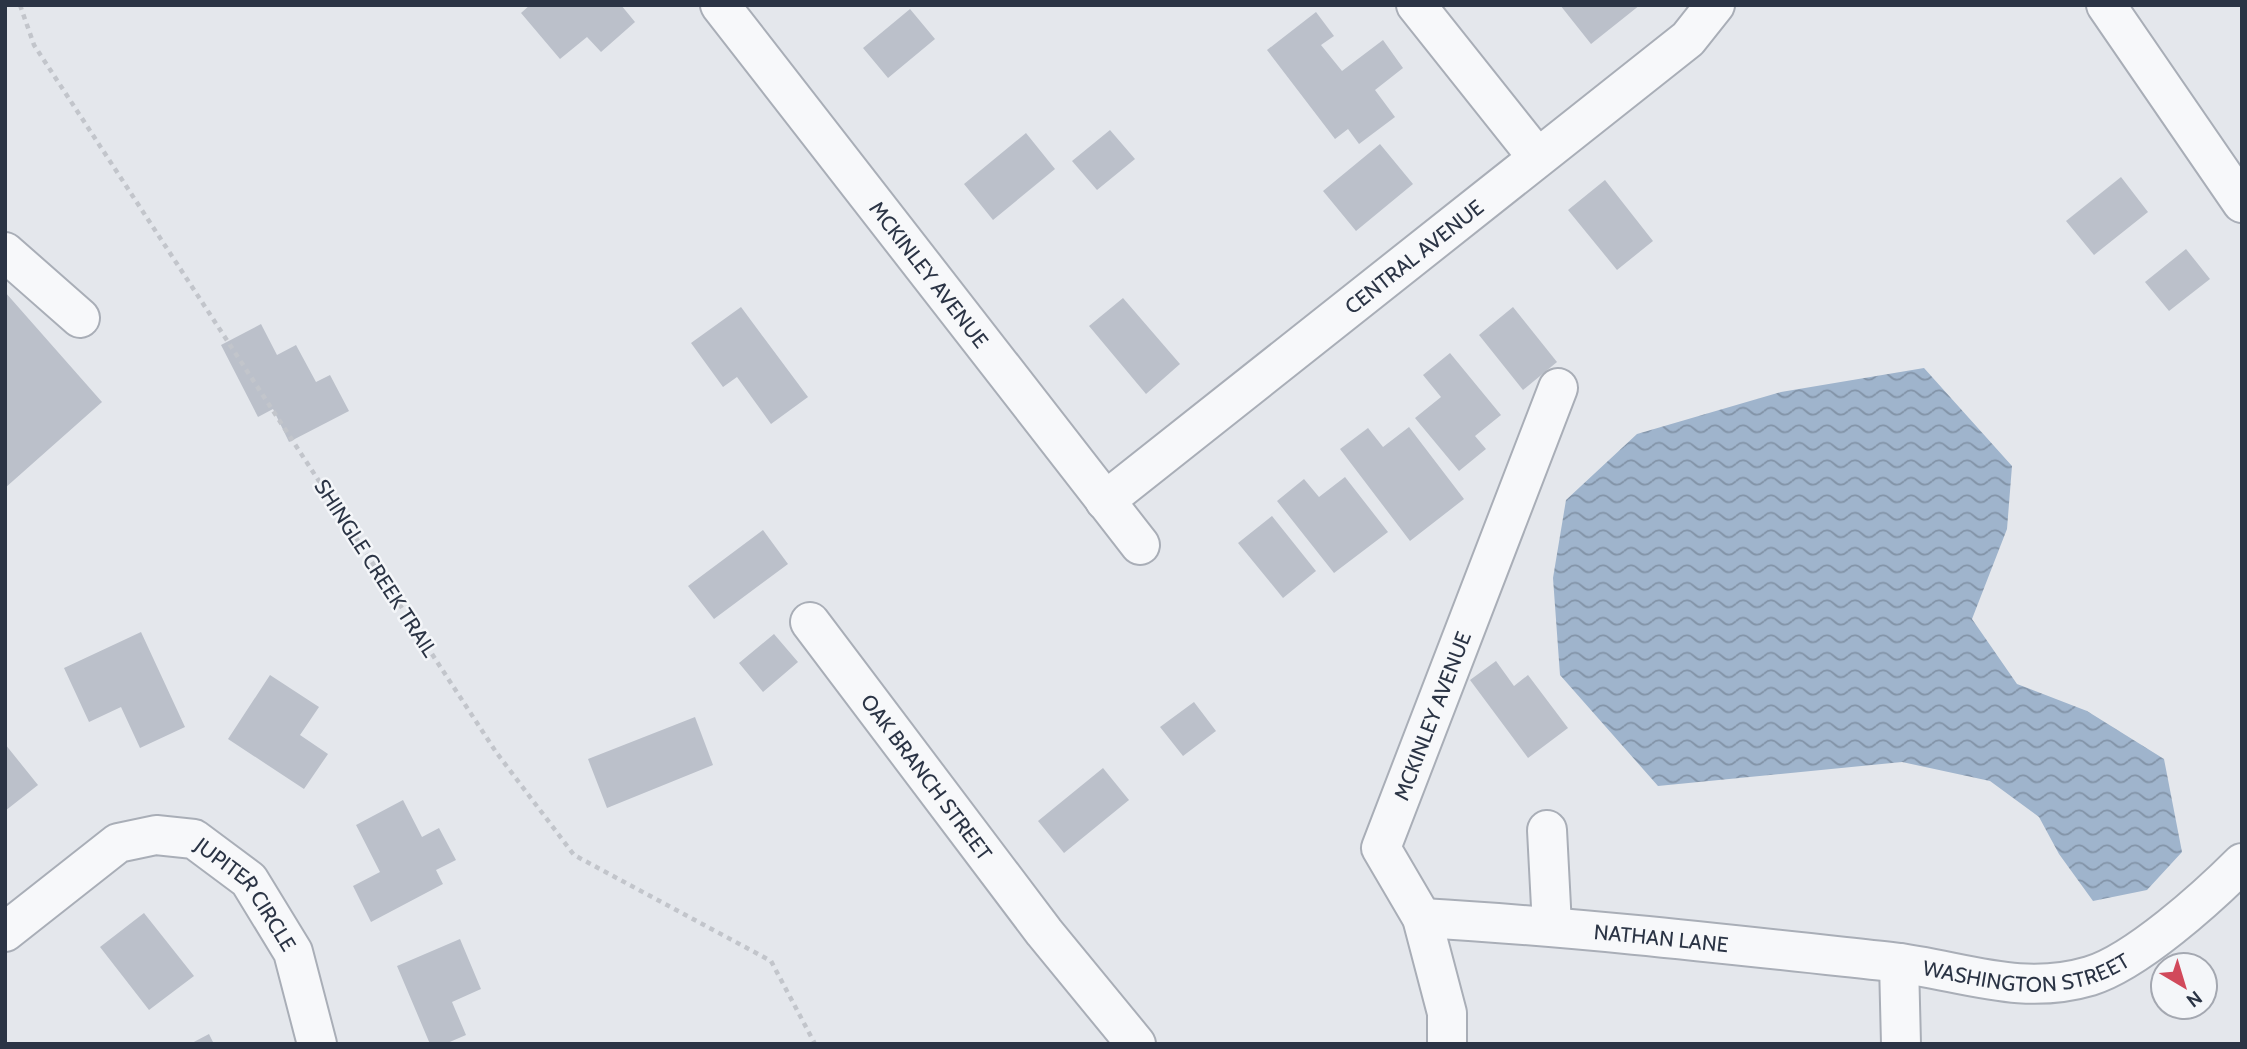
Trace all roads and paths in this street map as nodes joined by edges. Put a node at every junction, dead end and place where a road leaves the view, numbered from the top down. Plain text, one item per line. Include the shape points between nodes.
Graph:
1 (20, 5) edge
2 (720, 5) edge
3 (1416, 5) edge
4 (1715, 5) edge
5 (2106, 5) edge
6 (1537, 157) junction
7 (2242, 203) edge
8 (5, 252) edge
9 (80, 318) dead end
10 (1558, 388) dead end
11 (1105, 501) junction
12 (1140, 545) dead end
13 (810, 622) dead end
14 (1547, 830) dead end
15 (2242, 863) edge
16 (1422, 918) junction
17 (1552, 926) junction
18 (5, 932) edge
19 (1899, 963) junction
20 (317, 1044) edge
21 (815, 1044) edge
22 (1136, 1044) edge
23 (1447, 1044) edge
24 (1901, 1044) edge

1 - 21 path, SHINGLE CREEK TRAIL via 34,45 496,752 574,855 771,961
2 - 11 street, MCKINLEY AVENUE
3 - 6 street
4 - 6 street, CENTRAL AVENUE via 1688,39
5 - 7 street
6 - 11 street, CENTRAL AVENUE
8 - 9 street
10 - 16 street, MCKINLEY AVENUE via 1381,848
11 - 12 street, MCKINLEY AVENUE
13 - 22 street, OAK BRANCH STREET via 1044,932
14 - 17 street
15 - 19 street, WASHINGTON STREET via 2130,957 2092,975 2047,985 2002,983
16 - 17 street, NATHAN LANE
16 - 23 street, MCKINLEY AVENUE via 1447,1013
17 - 19 street, NATHAN LANE
18 - 20 street, JUPITER CIRCLE via 118,843 156,835 194,839 248,880 293,952
19 - 24 street, WASHINGTON STREET

